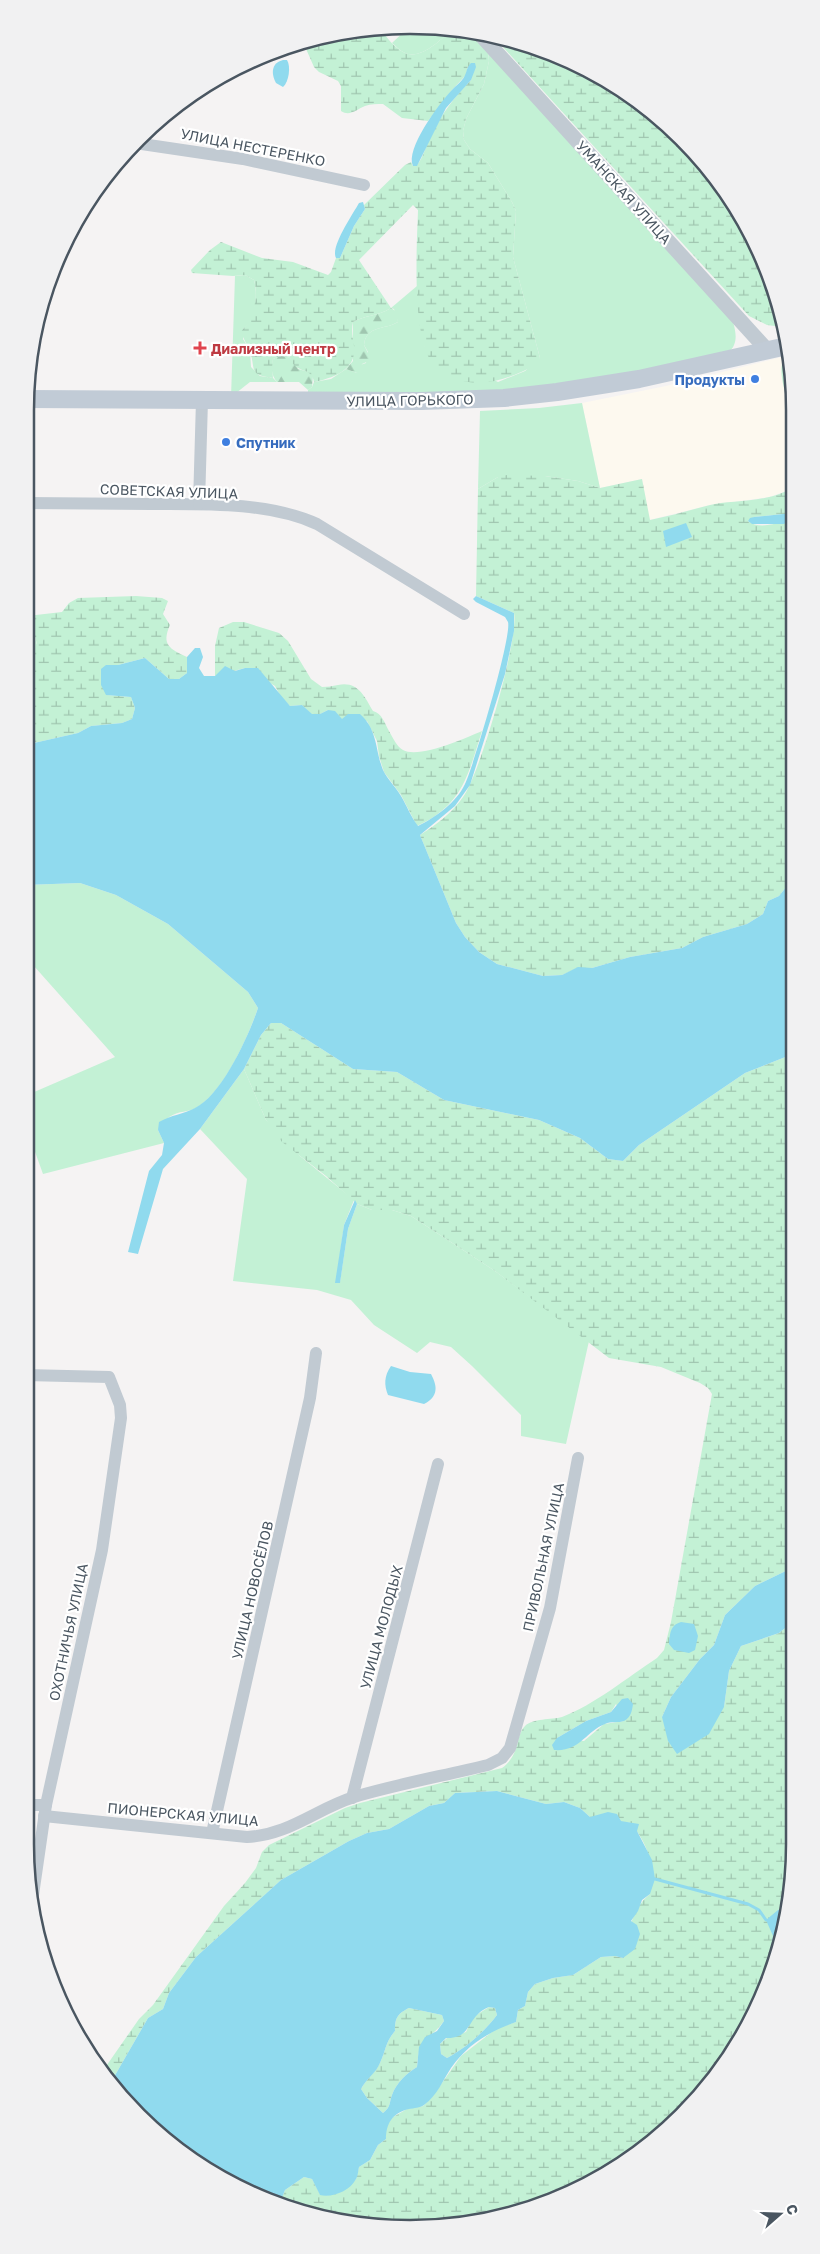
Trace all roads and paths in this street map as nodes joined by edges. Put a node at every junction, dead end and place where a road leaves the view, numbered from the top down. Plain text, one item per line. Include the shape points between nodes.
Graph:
1 (487, 42) edge
2 (144, 144) edge
3 (364, 185) dead end
4 (781, 347) edge
5 (768, 350) junction
6 (34, 399) edge
7 (202, 400) junction
8 (34, 503) edge
9 (199, 504) junction
10 (464, 614) dead end
11 (316, 1353) dead end
12 (34, 1375) edge
13 (578, 1458) dead end
14 (438, 1464) dead end
15 (510, 1748) joint
16 (352, 1798) junction
17 (34, 1807) edge
18 (45, 1810) junction
19 (212, 1833) junction
20 (36, 1876) edge

1 - 5 street, УМАНСКАЯ УЛИЦА
2 - 3 street, УЛИЦА НЕСТЕРЕНКО via 244,158
4 - 5 main road, УЛИЦА ГОРЬКОГО
5 - 7 main road, УЛИЦА ГОРЬКОГО via 638,380 534,395 421,401
6 - 7 main road, УЛИЦА ГОРЬКОГО
7 - 9 street
8 - 9 street, СОВЕТСКАЯ УЛИЦА
9 - 10 street, СОВЕТСКАЯ УЛИЦА via 301,516
11 - 19 street, УЛИЦА НОВОСЁЛОВ via 310,1398
12 - 18 street, ОХОТНИЧЬЯ УЛИЦА via 110,1377 120,1405 120,1433 102,1550
13 - 15 street, ПРИВОЛЬНАЯ УЛИЦА via 550,1608
14 - 16 street, УЛИЦА МОЛОДЫХ
15 - 16 street, ПИОНЕРСКАЯ УЛИЦА via 495,1762
16 - 19 street, ПИОНЕРСКАЯ УЛИЦА via 265,1836
17 - 18 street, ПИОНЕРСКАЯ УЛИЦА
18 - 19 street, ПИОНЕРСКАЯ УЛИЦА
18 - 20 street, ОХОТНИЧЬЯ УЛИЦА

